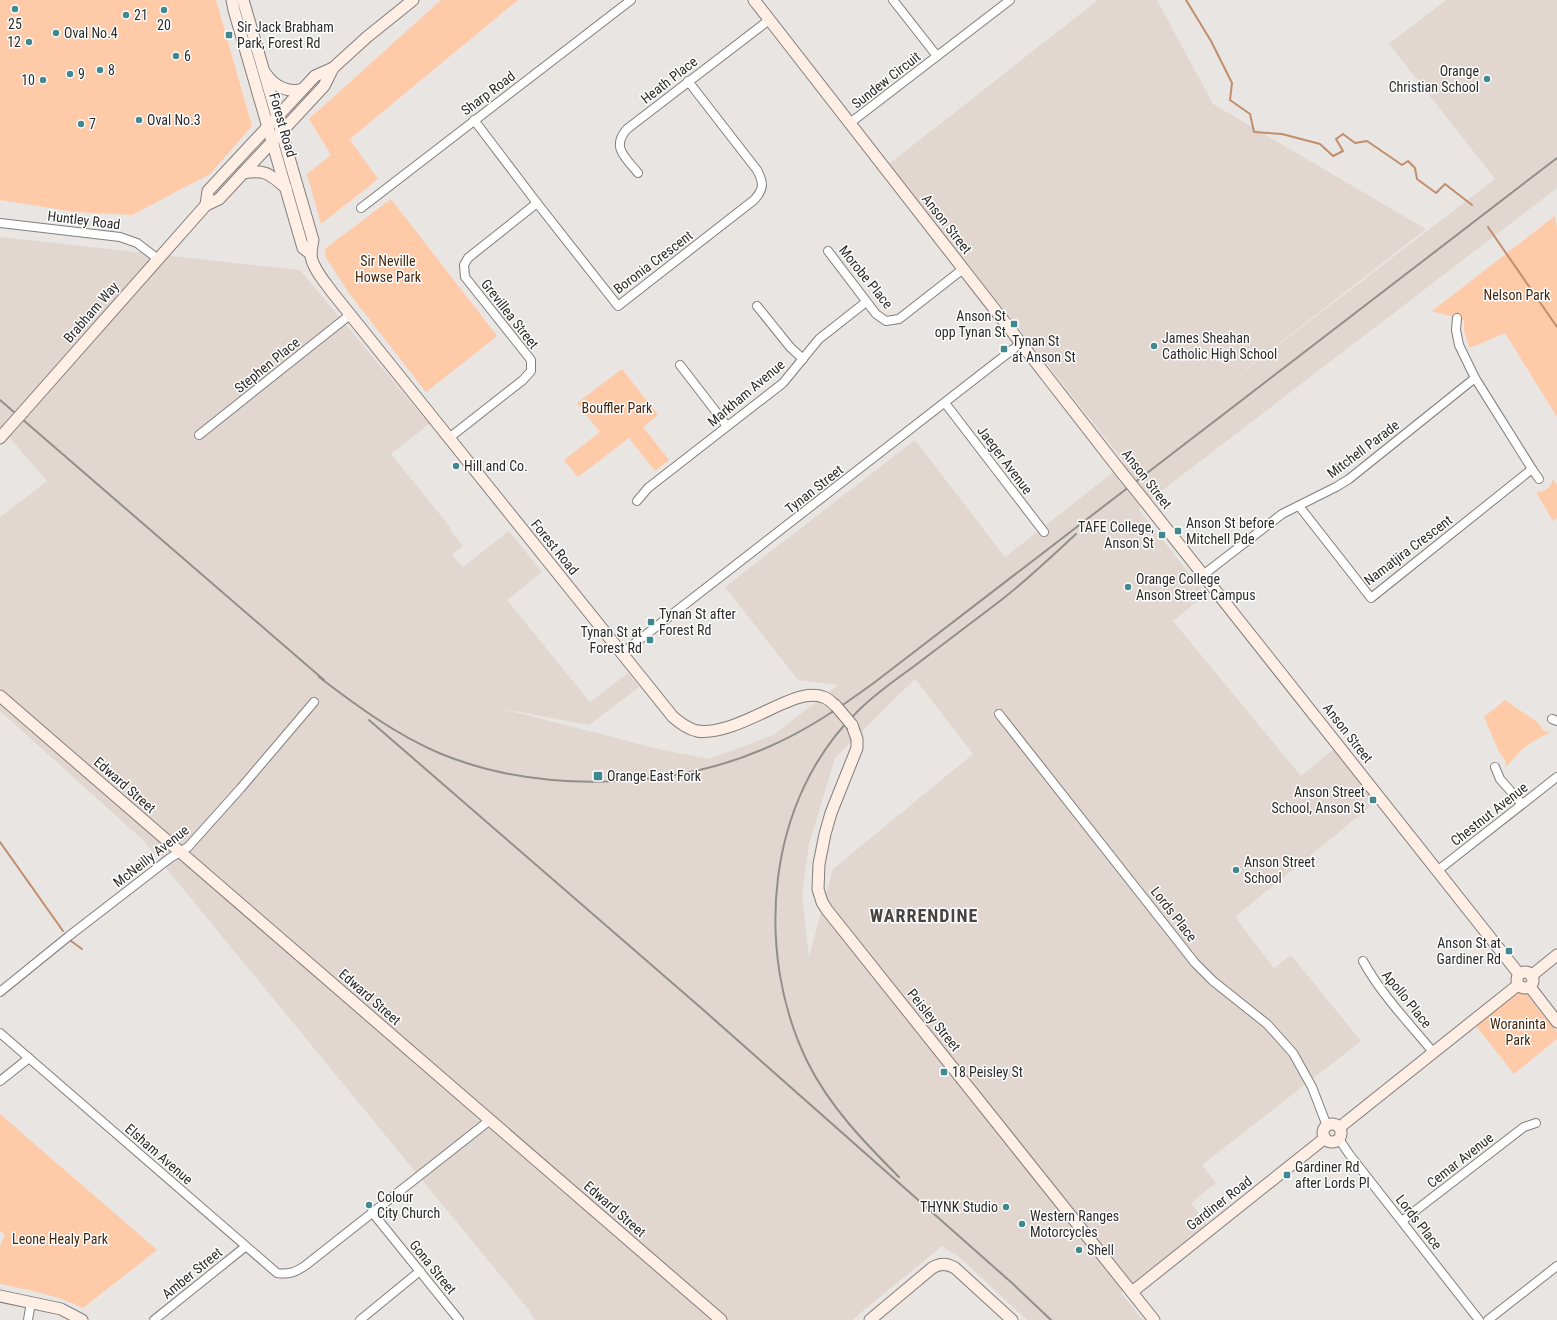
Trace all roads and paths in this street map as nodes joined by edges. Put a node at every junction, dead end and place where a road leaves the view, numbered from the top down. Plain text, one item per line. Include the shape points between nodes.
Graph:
1 (232, 0) edge
2 (243, 0) edge
3 (412, 0) edge
4 (631, 0) edge
5 (754, 0) edge
6 (893, 0) edge
7 (1010, 0) edge
8 (769, 20) junction
9 (937, 56) junction
10 (333, 68) junction
11 (264, 70) junction
12 (688, 81) junction
13 (303, 88) junction
14 (278, 116) junction
15 (474, 120) junction
16 (850, 124) junction
17 (268, 127) junction
18 (282, 131) junction
19 (272, 142) junction
20 (638, 173) dead end
21 (243, 174) junction
22 (286, 189) junction
23 (537, 203) junction
24 (206, 205) junction
25 (361, 208) dead end
26 (0, 223) edge
27 (828, 251) dead end
28 (311, 254) junction
29 (158, 259) junction
30 (963, 269) junction
31 (866, 302) junction
32 (757, 306) dead end
33 (351, 314) junction
34 (1457, 318) dead end
35 (1021, 343) junction
36 (803, 359) junction
37 (680, 365) dead end
38 (1475, 378) junction
39 (945, 403) junction
40 (727, 426) junction
41 (3, 434) edge
42 (199, 435) dead end
43 (450, 438) junction
44 (1532, 469) junction
45 (1539, 479) dead end
46 (637, 501) dead end
47 (1298, 506) junction
48 (1044, 532) dead end
49 (1203, 575) junction
50 (621, 654) junction
51 (0, 696) edge
52 (314, 702) dead end
53 (836, 706) joint
54 (999, 714) dead end
55 (1495, 767) dead end
56 (1557, 777) edge
57 (1522, 804) junction
58 (180, 852) junction
59 (1438, 871) junction
60 (1557, 955) edge
61 (1363, 961) dead end
62 (1518, 980) junction
63 (1530, 981) junction
64 (0, 992) edge
65 (1557, 1022) edge
66 (0, 1033) edge
67 (1433, 1052) junction
68 (29, 1058) junction
69 (0, 1081) edge
70 (490, 1120) junction
71 (1536, 1123) dead end
72 (1327, 1126) junction
73 (1340, 1127) junction
74 (1325, 1138) junction
75 (1339, 1140) junction
76 (372, 1212) junction
77 (1402, 1222) junction
78 (246, 1247) junction
79 (1557, 1266) edge
80 (420, 1271) junction
81 (1132, 1292) junction
82 (0, 1296) edge
83 (31, 1302) junction
84 (28, 1320) edge
85 (82, 1320) edge
86 (154, 1320) edge
87 (360, 1320) edge
88 (459, 1320) edge
89 (721, 1320) edge
90 (870, 1320) edge
91 (1012, 1320) edge
92 (1154, 1320) edge
93 (1479, 1320) edge
94 (1488, 1320) edge

1 - 17 street, Forest Road
2 - 11 street, Forest Road
3 - 10 street, Brabham Way
4 - 15 street, Sharp Road
5 - 8 street, Anson Street
6 - 9 street, Sundew Circuit
7 - 9 street, Sundew Circuit
8 - 12 street, Heath Place
8 - 16 street, Anson Street
9 - 16 street, Sundew Circuit
10 - 13 street, Brabham Way via 315,76
10 - 18 street, Brabham Way via 324,86
11 - 13 street via 270,79 282,88
11 - 14 street, Forest Road
12 - 20 street, Heath Place via 622,135 620,149
12 - 23 street, Boronia Crescent via 757,170 762,187 754,200 618,306
13 - 14 street, Brabham Way
14 - 17 street, Brabham Way
14 - 18 street, Forest Road
15 - 23 street, Boronia Crescent
15 - 25 street, Sharp Road
16 - 30 street, Anson Street
17 - 19 street, Forest Road
17 - 24 street, Brabham Way via 208,191
18 - 19 street, Brabham Way
18 - 28 street, Forest Road via 313,240
19 - 21 street, Brabham Way
19 - 22 street, Forest Road
21 - 22 street via 258,171 270,175
21 - 24 street, Brabham Way via 219,199
22 - 28 street, Forest Road via 303,248
23 - 43 street, Grevillea Street via 468,258 464,265 465,277 531,360 531,371
24 - 29 street, Brabham Way
26 - 29 street, Huntley Road via 120,237 137,243
27 - 31 street, Morobe Place
28 - 33 street, Forest Road via 319,273
29 - 41 street, Brabham Way, bridge
30 - 31 street, Morobe Place via 899,319 886,321 880,318
30 - 35 street, Anson Street
31 - 36 street, Markham Avenue via 824,334
32 - 36 street
33 - 42 street, Stephen Place
33 - 43 street, Forest Road
34 - 38 street via 1459,345
35 - 39 street, Tynan Street
35 - 49 street, Anson Street, bridge
36 - 40 street, Markham Avenue via 783,383
37 - 40 street
38 - 44 street
38 - 47 street, Mitchell Parade via 1349,479
39 - 48 street, Jaeger Avenue
39 - 50 street, Tynan Street
40 - 46 street, Markham Avenue via 648,488
43 - 50 street, Forest Road
44 - 45 street
44 - 47 street, Namatjira Crescent via 1371,598
47 - 49 street, Mitchell Parade via 1282,514
49 - 59 street, Anson Street
50 - 53 street, Forest Road via 673,717 696,731 720,729 804,696 823,697
51 - 58 street, Edward Street
52 - 58 street, McNeilly Avenue via 188,847
53 - 81 street, Peisley Street, bridge via 852,725 857,748 825,834 819,864 818,889 822,902
54 - 72 street, Lords Place via 1196,963 1267,1024 1293,1053 1312,1087
55 - 57 street via 1500,779
56 - 57 street, Chestnut Avenue
57 - 59 street, Chestnut Avenue
58 - 64 street, McNeilly Avenue
58 - 70 street, Edward Street
59 - 62 street, Anson Street
60 - 63 street
61 - 67 street, Apollo Place via 1368,971
62 - 63 street via 1522,988
62 - 67 street
63 - 65 street
66 - 68 street, Elsham Avenue
67 - 73 street
68 - 69 street
68 - 78 street, Elsham Avenue
70 - 76 street, Elsham Avenue
70 - 89 street, Edward Street
71 - 77 street, Cemar Avenue via 1524,1127
72 - 73 street via 1332,1124
72 - 74 street via 1323,1133
73 - 75 street via 1342,1132
74 - 75 street via 1330,1142
74 - 81 street, Gardiner Road
75 - 77 street, Lords Place
76 - 78 street, Elsham Avenue via 296,1272 277,1273
76 - 80 street, Gona Street
77 - 93 street, Lords Place
78 - 86 street, Amber Street
79 - 94 street
80 - 87 street
80 - 88 street, Gona Street
81 - 92 street, Peisley Street
82 - 83 street
83 - 84 street
83 - 85 street via 61,1309
90 - 91 street via 932,1268 942,1264 955,1268

